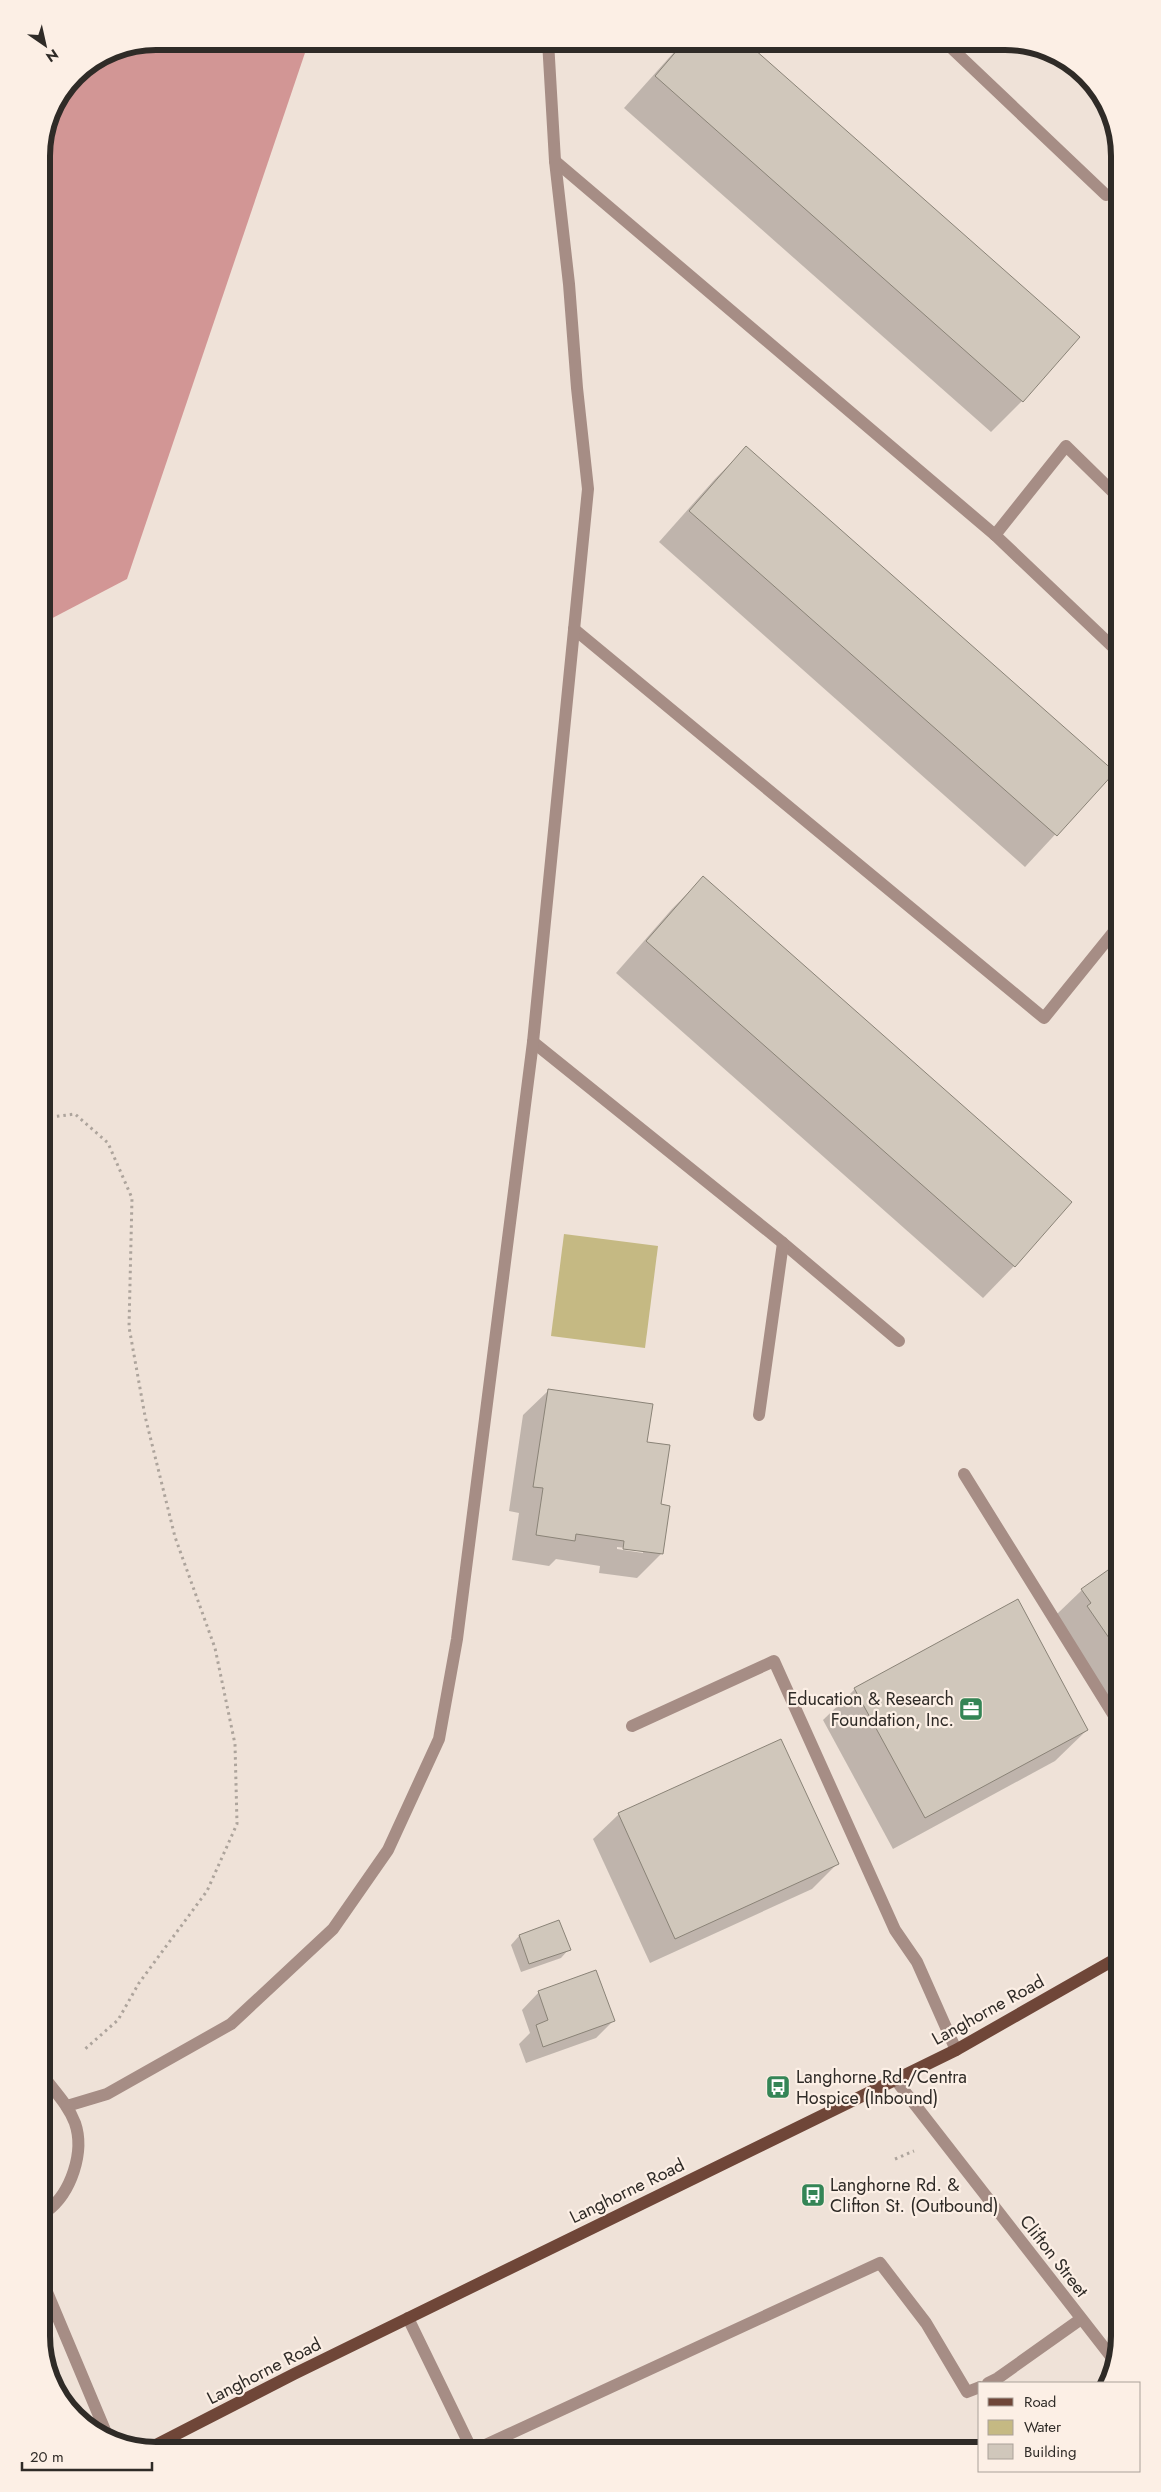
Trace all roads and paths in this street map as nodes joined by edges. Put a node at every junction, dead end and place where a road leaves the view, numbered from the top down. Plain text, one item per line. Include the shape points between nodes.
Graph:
1 (549, 50) edge
2 (952, 50) edge
3 (555, 161) junction
4 (1106, 195) dead end
5 (1111, 490) edge
6 (995, 535) junction
7 (574, 629) junction
8 (1111, 645) edge
9 (1111, 935) edge
10 (533, 1042) junction
11 (50, 1117) edge
12 (783, 1243) junction
13 (899, 1341) dead end
14 (759, 1415) dead end
15 (964, 1474) dead end
16 (1111, 1711) edge
17 (632, 1726) dead end
18 (1111, 1962) edge
19 (86, 2049) dead end
20 (956, 2050) junction
21 (895, 2079) junction
22 (50, 2085) edge
23 (67, 2106) junction
24 (50, 2209) edge
25 (50, 2299) edge
26 (408, 2318) junction
27 (1081, 2319) junction
28 (1109, 2354) edge
29 (990, 2382) edge
30 (978, 2388) edge
31 (104, 2429) edge
32 (162, 2442) edge
33 (468, 2442) edge
34 (492, 2442) edge

1 - 3 street
2 - 4 street
3 - 6 street
3 - 7 street via 588,489
5 - 6 street via 1066,446
6 - 8 street
7 - 9 street via 1044,1018
7 - 10 street
10 - 12 street
10 - 23 street via 458,1639 439,1738 388,1850 333,1929 231,2024 107,2094
11 - 19 path via 75,1114 108,1143 132,1198 129,1326 145,1416 175,1537 214,1648 235,1744 236,1824 207,1891 139,1983 118,2020
12 - 13 street
12 - 14 street
15 - 16 street
17 - 20 street via 774,1661 895,1930 917,1962
18 - 20 main road, Langhorne Road
20 - 21 main road, Langhorne Road
21 - 26 main road, Langhorne Road
21 - 27 street, Clifton Street
22 - 23 street
23 - 24 street via 76,2125 78,2153 71,2180
25 - 31 street
26 - 32 main road, Langhorne Road
26 - 33 street
27 - 28 street, Clifton Street
27 - 29 street
30 - 34 street via 967,2392 926,2323 880,2263

